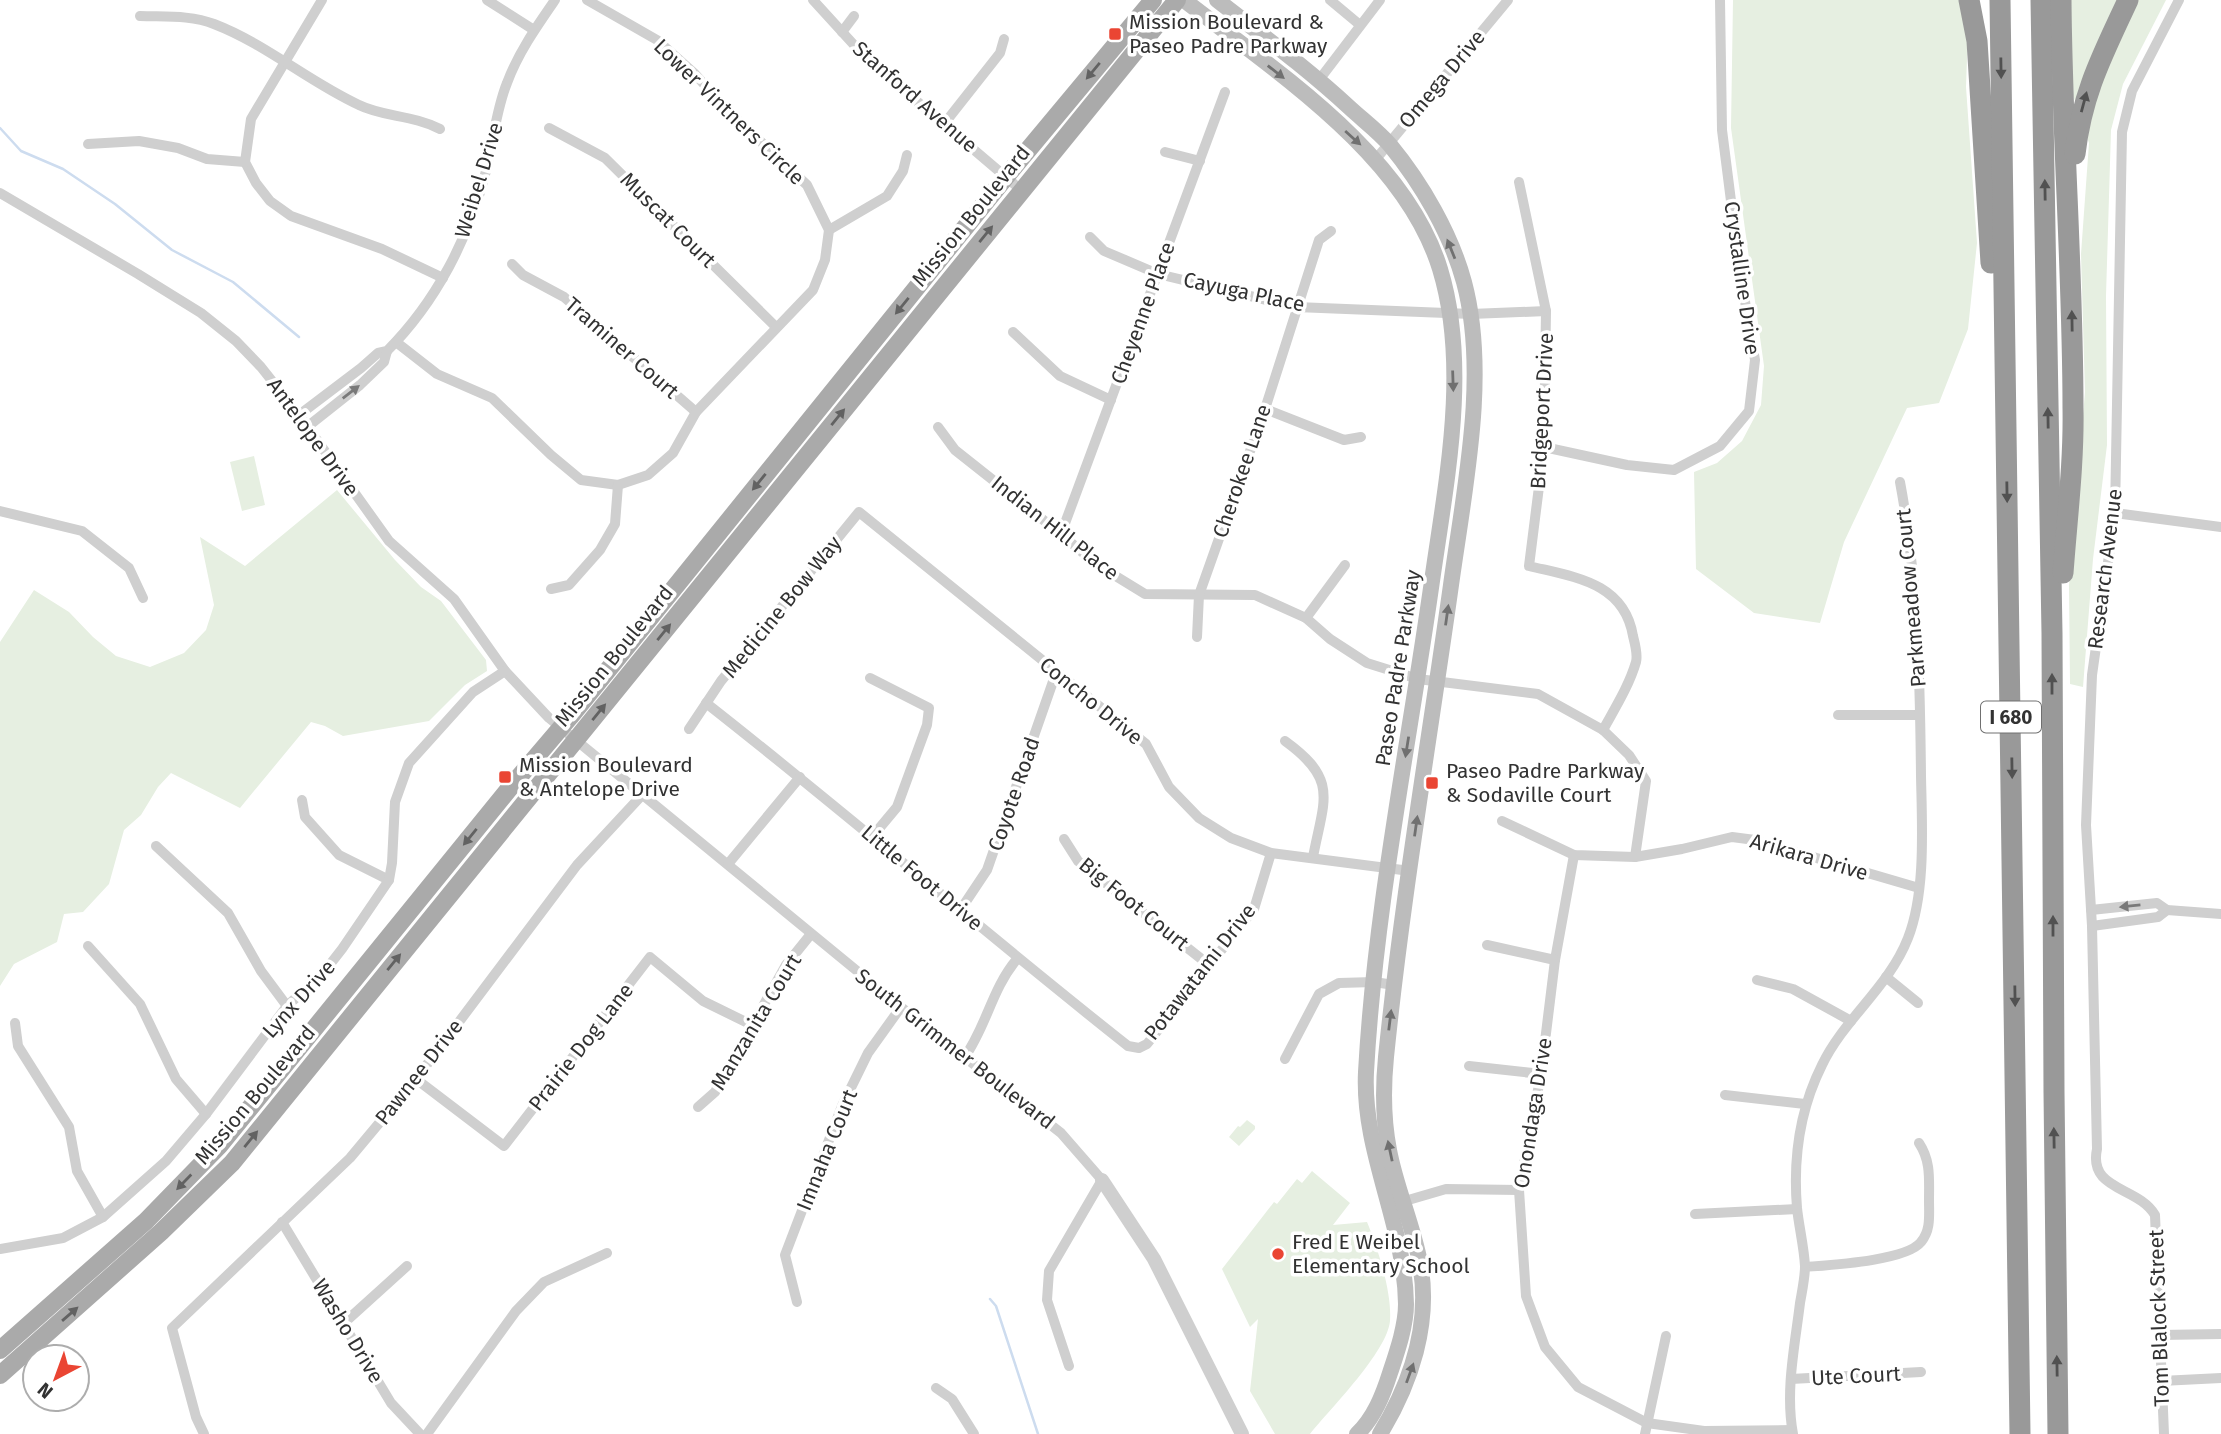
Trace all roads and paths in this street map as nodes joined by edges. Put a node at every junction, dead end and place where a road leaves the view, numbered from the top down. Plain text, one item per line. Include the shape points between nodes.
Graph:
1 (322, 0) edge
2 (487, 0) edge
3 (555, 0) edge
4 (587, 0) edge
5 (813, 0) edge
6 (1153, 0) edge
7 (1177, 0) edge
8 (1184, 0) edge
9 (1217, 0) edge
10 (1330, 0) edge
11 (1380, 0) edge
12 (1508, 0) edge
13 (1720, 0) edge
14 (1969, 0) edge
15 (1981, 0) edge
16 (2000, 0) edge
17 (2041, 0) edge
18 (2061, 0) edge
19 (2128, 0) edge
20 (2179, 0) edge
21 (140, 16) dead end
22 (854, 16) dead end
23 (1360, 26) junction
24 (534, 30) junction
25 (842, 32) junction
26 (1004, 39) dead end
27 (284, 62) junction
28 (1319, 80) junction
29 (1225, 92) dead end
30 (944, 124) junction
31 (550, 128) dead end
32 (440, 129) dead end
33 (88, 144) dead end
34 (1389, 144) junction
35 (1165, 152) dead end
36 (1983, 153) junction
37 (907, 155) dead end
38 (1376, 159) junction
39 (1200, 161) junction
40 (245, 162) junction
41 (1006, 176) junction
42 (1519, 182) dead end
43 (1021, 190) junction
44 (0, 193) edge
45 (829, 230) junction
46 (1331, 231) dead end
47 (1090, 237) dead end
48 (512, 264) dead end
49 (2071, 268) junction
50 (1158, 274) junction
51 (443, 278) junction
52 (1296, 307) junction
53 (1546, 310) junction
54 (1450, 313) junction
55 (1471, 314) junction
56 (776, 327) junction
57 (1013, 332) dead end
58 (396, 342) junction
59 (387, 351) junction
60 (1111, 400) junction
61 (1265, 409) junction
62 (696, 412) junction
63 (299, 415) junction
64 (307, 427) junction
65 (938, 427) dead end
66 (1361, 436) dead end
67 (2006, 440) junction
68 (1544, 447) junction
69 (1900, 482) dead end
70 (618, 485) junction
71 (0, 511) edge
72 (859, 512) joint
73 (2115, 513) junction
74 (2221, 527) edge
75 (1062, 534) junction
76 (1345, 565) dead end
77 (551, 589) dead end
78 (1199, 595) junction
79 (143, 598) dead end
80 (1306, 618) junction
81 (2052, 633) junction
82 (1197, 637) dead end
83 (505, 671) junction
84 (1056, 673) junction
85 (870, 678) dead end
86 (1418, 679) junction
87 (1437, 682) junction
88 (706, 703) junction
89 (1838, 715) dead end
90 (1920, 715) junction
91 (562, 727) junction
92 (689, 729) dead end
93 (1603, 730) junction
94 (577, 739) junction
95 (1285, 741) dead end
96 (800, 777) junction
97 (642, 795) junction
98 (302, 800) dead end
99 (1502, 821) dead end
100 (872, 837) junction
101 (1064, 839) dead end
102 (156, 846) dead end
103 (1271, 853) junction
104 (1574, 855) junction
105 (1313, 857) junction
106 (1635, 857) junction
107 (728, 864) junction
108 (1388, 867) junction
109 (1410, 871) junction
110 (389, 880) junction
111 (1919, 888) junction
112 (961, 909) junction
113 (2091, 910) junction
114 (2167, 910) junction
115 (2221, 914) edge
116 (2092, 926) junction
117 (811, 934) junction
118 (1487, 945) dead end
119 (88, 946) dead end
120 (1017, 959) junction
121 (1555, 960) junction
122 (1209, 965) junction
123 (1886, 977) junction
124 (1757, 980) dead end
125 (1374, 982) junction
126 (1394, 985) junction
127 (1918, 1003) dead end
128 (287, 1006) junction
129 (901, 1007) junction
130 (1851, 1021) junction
131 (15, 1023) dead end
132 (752, 1025) junction
133 (1139, 1048) joint
134 (964, 1058) junction
135 (1285, 1059) dead end
136 (1469, 1066) dead end
137 (1541, 1074) junction
138 (416, 1079) junction
139 (1725, 1096) dead end
140 (1805, 1104) junction
141 (698, 1107) dead end
142 (206, 1114) junction
143 (1919, 1143) dead end
144 (2096, 1149) joint
145 (1102, 1180) junction
146 (1519, 1190) junction
147 (1396, 1203) junction
148 (1797, 1209) junction
149 (1695, 1214) dead end
150 (103, 1217) junction
151 (282, 1222) junction
152 (0, 1249) edge
153 (607, 1253) dead end
154 (408, 1266) dead end
155 (1805, 1267) junction
156 (797, 1302) dead end
157 (344, 1323) junction
158 (2221, 1334) edge
159 (2160, 1335) junction
160 (1665, 1336) dead end
161 (0, 1350) edge
162 (1069, 1366) dead end
163 (1921, 1372) dead end
164 (0, 1375) edge
165 (2221, 1378) edge
166 (1791, 1379) junction
167 (2161, 1381) junction
168 (936, 1388) dead end
169 (1646, 1428) edge
170 (1792, 1432) edge
171 (204, 1434) edge
172 (420, 1434) edge
173 (427, 1434) edge
174 (974, 1434) edge
175 (1242, 1434) edge
176 (1357, 1434) edge
177 (1380, 1434) edge
178 (2020, 1434) edge
179 (2058, 1434) edge
180 (2164, 1434) edge

1 - 27 street
2 - 24 street
3 - 24 street, Weibel Drive
4 - 45 street, Lower Vintners Circle via 657,40 695,74 807,185
5 - 25 street, Stanford Avenue
6 -> 41 main road, Mission Boulevard
7 - 43 main road, Mission Boulevard
8 -> 38 main road, Paseo Padre Parkway via 1307,96
9 - 28 main road, Paseo Padre Parkway
10 - 23 street
11 - 23 street
12 - 34 street, Omega Drive
13 - 68 street, Crystalline Drive via 1722,130 1755,360 1749,411 1720,446 1674,470
14 - 36 highway via 1977,41
15 - 36 highway
16 -> 67 highway, I 680
81 -> 17 highway, I 680
18 - 49 highway
49 -> 19 highway via 2078,125 2094,71
20 - 73 street, Research Avenue via 2132,91 2122,132
21 - 27 street via 213,23
22 - 25 street
23 - 28 street
24 - 51 street, Weibel Drive via 507,84 485,175
25 - 30 street, Stanford Avenue
26 - 30 street via 1000,53
27 - 32 street via 360,107 423,120
27 - 40 street via 251,119
28 - 34 main road, Paseo Padre Parkway
29 - 39 street, Cheyenne Place
30 - 41 street, Stanford Avenue
31 - 56 street, Muscat Court via 606,158
33 - 40 street via 139,141 207,159
34 - 38 street, Omega Drive
55 -> 34 main road, Paseo Padre Parkway via 1463,278 1444,232
35 - 39 street
36 - 67 highway
37 - 45 street via 887,196
38 - 54 main road, Paseo Padre Parkway via 1425,230
39 - 50 street, Cheyenne Place
40 - 51 street via 270,201 291,216 382,249
41 - 43 street, Stanford Avenue
41 -> 91 main road, Mission Boulevard
42 - 53 street, Bridgeport Drive
94 -> 43 main road, Mission Boulevard
44 - 63 street, Antelope Drive via 201,313 261,367
45 - 56 street via 825,260 813,290
46 - 52 street, Cherokee Lane via 1319,240
47 - 50 street, Cayuga Place via 1104,251
48 - 62 street, Traminer Court via 564,297
81 -> 49 highway via 2062,593 2072,457
50 - 52 street, Cayuga Place
50 - 60 street, Cheyenne Place
51 - 58 street, Weibel Drive
52 - 54 street, Cayuga Place
52 - 61 street, Cherokee Lane
53 - 55 street, Cayuga Place
53 - 68 street, Bridgeport Drive
54 - 55 street, Cayuga Place
54 -> 86 main road, Paseo Padre Parkway via 1452,430
87 -> 55 main road, Paseo Padre Parkway via 1470,448
56 - 62 street
57 - 60 street via 1060,376
58 - 59 street, Weibel Drive
58 - 70 street via 437,374 492,398 582,480
59 - 63 street, Weibel Drive via 377,353
64 -> 59 street, Weibel Drive via 360,385 384,362
60 - 75 street, Cheyenne Place
61 - 66 street via 1344,440
61 - 78 street, Cherokee Lane
62 - 70 street via 673,453 648,475
63 - 64 street, Antelope Drive
64 - 83 street, Antelope Drive via 389,541 454,599
65 - 75 street, Indian Hill Place via 955,450
67 -> 178 highway, I 680
68 - 93 street, Bridgeport Drive via 1529,566 1584,579 1615,596 1631,621 1637,659
69 - 90 street, Parkmeadow Court via 1909,529
70 - 77 street via 615,524 600,550 569,585
71 - 79 street via 82,531 129,568
72 - 84 street, Concho Drive
72 - 88 street, Medicine Bow Way
73 - 74 street
73 - 113 street, Research Avenue via 2092,675 2086,825
75 - 78 street, Indian Hill Place via 1096,564 1145,594
76 - 80 street
78 - 80 street, Indian Hill Place via 1255,595
78 - 82 street, Cherokee Lane
80 - 86 street, Indian Hill Place via 1367,663
179 -> 81 highway, I 680
83 - 91 street, Antelope Drive
83 - 110 street, Lynx Drive via 473,692 410,763 395,802
84 - 103 street, Concho Drive via 1146,744 1169,788 1199,818 1231,838
84 - 112 street, Coyote Road via 987,870
85 - 100 street via 929,708 927,726 897,807
86 - 87 street, Indian Hill Place
86 -> 108 main road, Paseo Padre Parkway
87 - 93 street, Indian Hill Place via 1538,694
109 -> 87 main road, Paseo Padre Parkway
88 - 92 street, Medicine Bow Way
88 - 96 street, Little Foot Drive
89 - 90 street
90 - 111 street, Parkmeadow Court
91 - 94 street, Antelope Drive
91 -> 161 main road, Mission Boulevard via 219,1146 146,1221
93 - 106 street, Indian Hill Place via 1646,780
94 - 97 street, South Grimmer Boulevard
164 -> 94 main road, Mission Boulevard via 232,1163
95 - 105 street via 1306,756 1324,787
96 - 100 street, Little Foot Drive
96 - 107 street
97 - 107 street, South Grimmer Boulevard
97 - 138 street, Pawnee Drive via 577,865
98 - 110 street via 305,817 339,855
99 - 104 street
100 - 112 street, Little Foot Drive
101 - 122 street, Big Foot Court via 1078,861
102 - 128 street via 229,913 261,971
103 - 105 street, Concho Drive
103 - 122 street, Potawatami Drive via 1254,909
104 - 106 street, Arikara Drive
104 - 121 street, Onondaga Drive
105 - 108 street, Concho Drive
106 - 111 street, Arikara Drive via 1732,837
107 - 117 street, South Grimmer Boulevard
108 - 109 street, Concho Drive
108 - 125 main road, Paseo Padre Parkway
109 - 126 main road, Paseo Padre Parkway
110 - 128 street, Lynx Drive via 324,972
111 - 123 street, Parkmeadow Court via 1908,938
112 - 120 street, Little Foot Drive
114 -> 113 street via 2157,903
113 - 116 street, Research Avenue
114 - 115 street
114 - 116 street via 2158,917
116 - 144 street, Research Avenue
117 - 129 street, South Grimmer Boulevard
117 - 132 street, Manzanita Court via 786,965
118 - 121 street
119 - 142 street via 140,1004 176,1079
120 - 133 street, Little Foot Drive via 1128,1046
120 - 134 street via 998,985
121 - 137 street, Onondaga Drive
122 - 133 street, Potawatami Drive via 1147,1044
123 - 127 street
123 - 130 street, Parkmeadow Court
124 - 130 street via 1793,989
125 - 126 street
125 - 135 street via 1339,982 1320,994
125 - 147 main road, Paseo Padre Parkway via 1365,1100 1375,1160
147 -> 126 main road, Paseo Padre Parkway via 1384,1106
128 - 142 street, Lynx Drive
129 - 134 street, South Grimmer Boulevard
129 - 156 street, Imnaha Court via 868,1053 842,1106 785,1255
130 - 140 street, Parkmeadow Court via 1823,1062
131 - 150 street via 18,1046 69,1127 77,1171
132 - 138 street, Prairie Dog Lane via 703,1001 650,957 504,1146
132 - 141 street, Manzanita Court via 715,1092
134 - 145 street, South Grimmer Boulevard via 1061,1133
136 - 137 street
137 - 146 street, Onondaga Drive
138 - 151 street, Pawnee Drive via 350,1158
139 - 140 street
140 - 148 street, Parkmeadow Court via 1796,1169
142 - 150 street, Lynx Drive via 166,1161
143 - 155 street via 1930,1168 1929,1229 1919,1245 1884,1258
144 - 159 street, Tom Blalock Street via 2097,1172 2149,1205 2155,1215
145 - 162 street via 1049,1271 1047,1300
145 - 175 street, South Grimmer Boulevard via 1154,1259
146 - 147 street via 1446,1189
146 - 169 street, Onondaga Drive via 1526,1296 1545,1346 1578,1387
147 - 176 main road, Paseo Padre Parkway via 1406,1307 1384,1393
177 -> 147 main road, Paseo Padre Parkway via 1399,1404 1414,1361 1422,1315 1420,1266
148 - 149 street
148 - 155 street, Parkmeadow Court
150 - 152 street, Lynx Drive via 63,1238
151 - 157 street, Washo Drive
151 - 171 street, Pawnee Drive via 172,1328
153 - 173 street via 544,1282 516,1311
154 - 157 street
155 - 166 street, Parkmeadow Court
157 - 172 street, Washo Drive via 391,1403
158 - 159 street
159 - 167 street, Tom Blalock Street
160 - 169 street
163 - 166 street, Ute Court
165 - 167 street
166 - 170 street, Parkmeadow Court
167 - 180 street, Tom Blalock Street
168 - 174 street via 952,1399
169 - 170 street, Onondaga Drive

